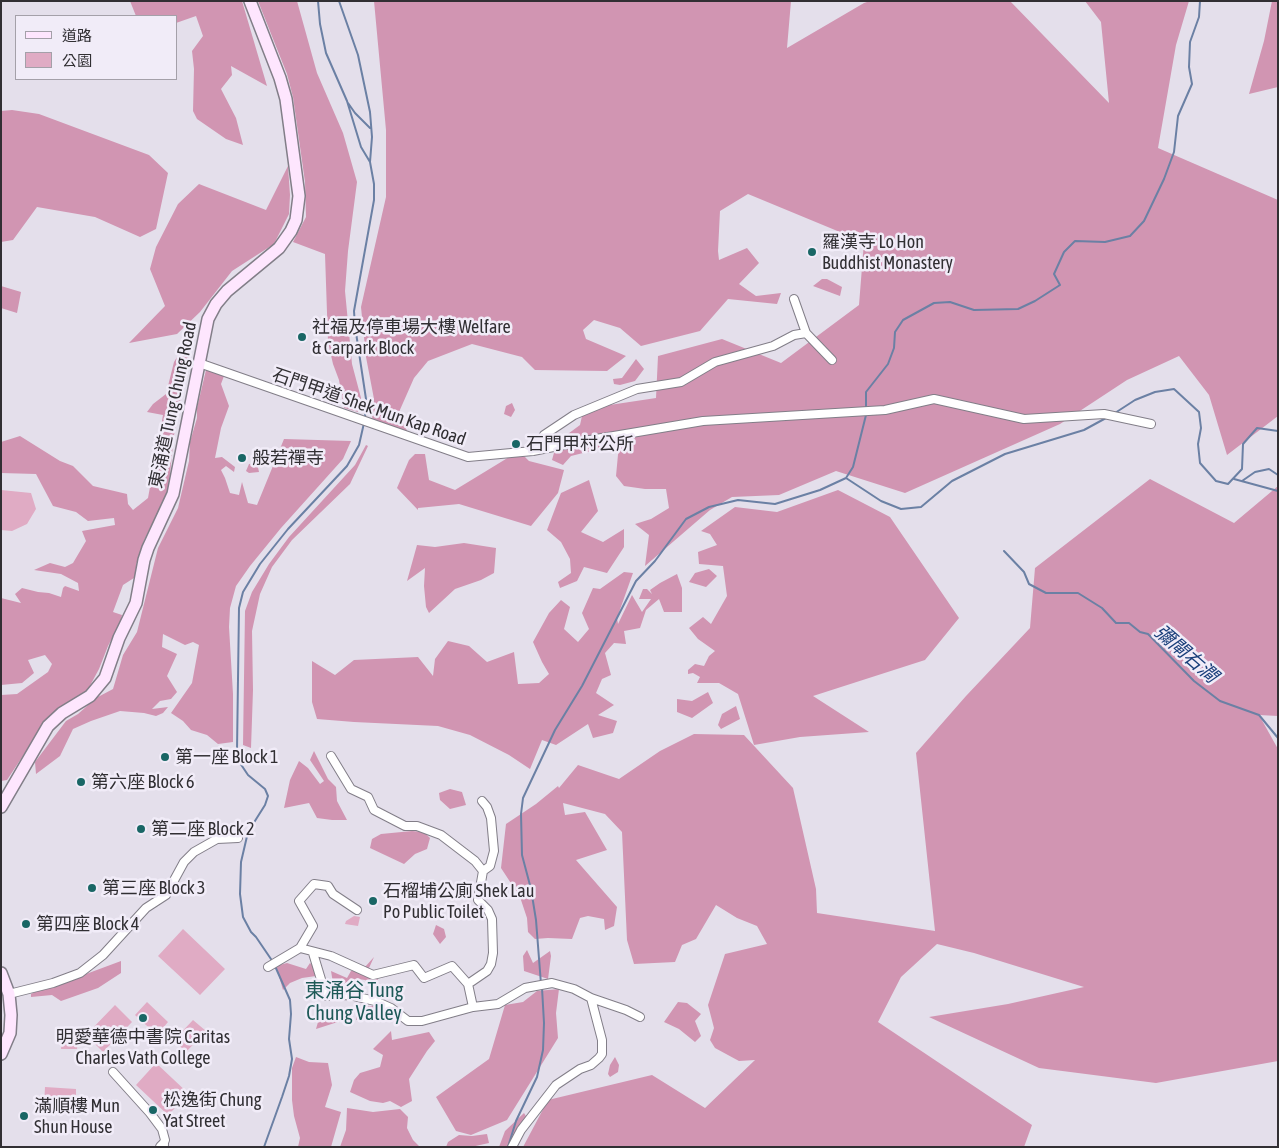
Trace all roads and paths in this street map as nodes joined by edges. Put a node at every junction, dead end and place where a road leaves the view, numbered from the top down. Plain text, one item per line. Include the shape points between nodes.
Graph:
1 (250, 1) edge
2 (794, 299) dead end
3 (806, 333) junction
4 (832, 360) dead end
5 (199, 363) junction
6 (1151, 424) dead end
7 (533, 451) junction
8 (331, 756) dead end
9 (482, 801) dead end
10 (1, 807) edge
11 (238, 838) dead end
12 (483, 871) junction
13 (357, 910) dead end
14 (300, 948) junction
15 (313, 953) junction
16 (272, 965) dead end
17 (1, 972) edge
18 (468, 984) junction
19 (9, 994) junction
20 (591, 998) junction
21 (474, 1007) junction
22 (640, 1017) dead end
23 (1, 1054) edge
24 (114, 1072) dead end
25 (162, 1146) edge
26 (512, 1147) edge

1 - 5 main road, 東涌道 Tung Chung Road via 284,92 298,209 291,232 279,248 216,304 206,327
2 - 3 street
3 - 4 street
3 - 7 street via 715,362 681,382 637,389 574,415 544,435
5 - 7 street, 石門甲道 Shek Mun Kap Road via 468,457
5 - 10 main road, 東涌道 Tung Chung Road via 172,494 148,548 136,602 119,638 109,670 94,692 48,726
6 - 7 street, 石門甲道 Shek Mun Kap Road via 1104,414 1024,419 934,399 885,410 703,421
8 - 12 street via 351,789 368,797 374,810 405,826 416,826 441,835
9 - 12 street via 491,818 494,851 490,866
11 - 19 street via 217,840 194,852 184,862 166,895 146,908 103,955 80,973
12 - 18 street via 478,900 492,919 493,953 487,971
13 - 14 street via 333,894 328,886 314,884 299,901 313,926
14 - 15 street
14 - 16 street
15 - 18 street via 332,956 372,975 414,965 424,978 452,966
15 - 21 street via 326,996 348,995 376,1001 414,1022
17 - 19 main road
18 - 21 street
19 - 23 main road via 10,1026
20 - 21 street via 574,989 546,983 524,988 498,1004
20 - 22 street
20 - 26 street via 602,1040 600,1058 556,1085
24 - 25 street via 162,1129 165,1140

